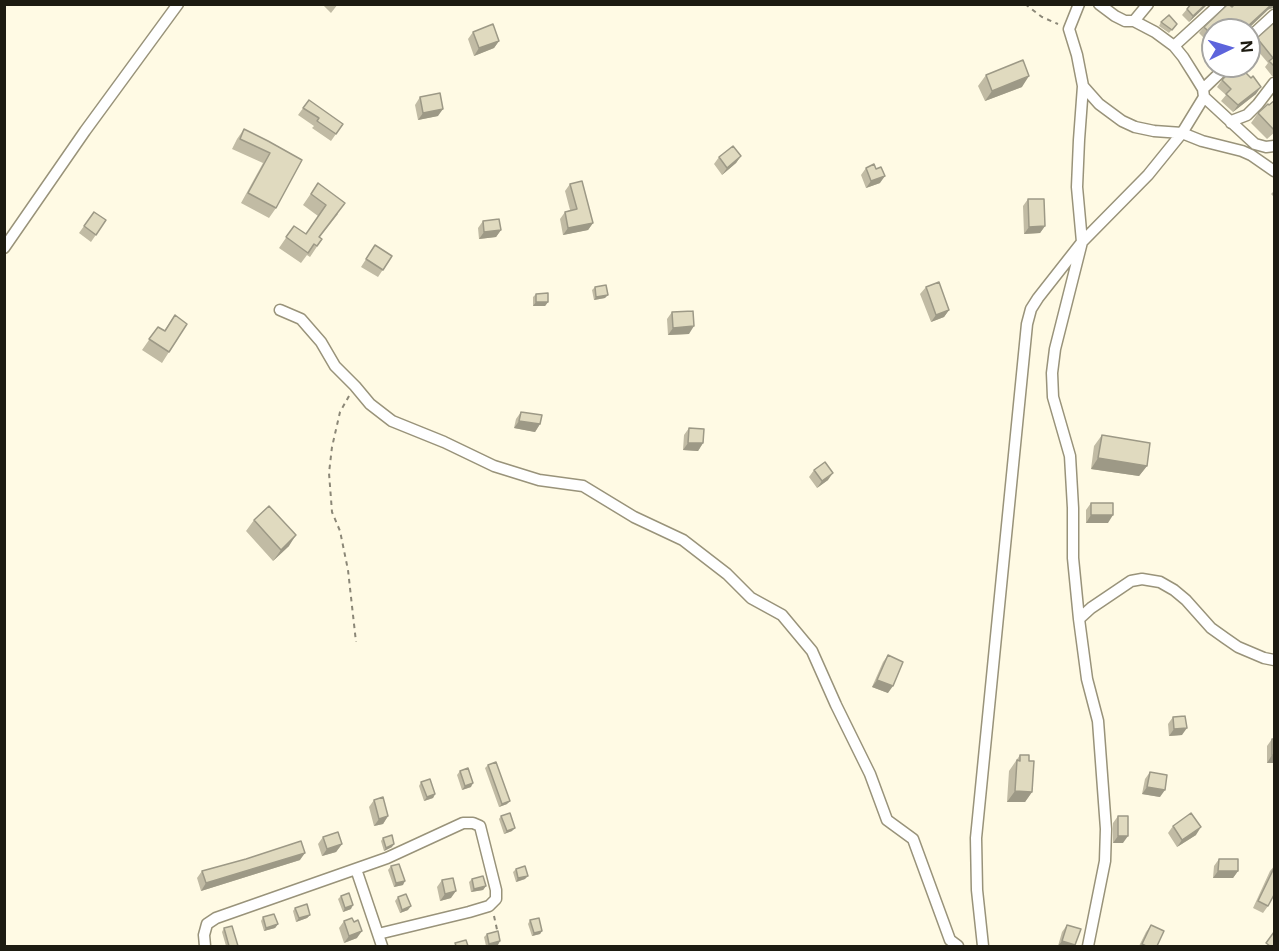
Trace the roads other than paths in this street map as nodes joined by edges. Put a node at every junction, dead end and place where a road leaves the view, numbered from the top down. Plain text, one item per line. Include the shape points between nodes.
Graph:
1 (178, 4) edge
2 (1079, 4) edge
3 (1099, 4) edge
4 (1148, 4) edge
5 (1220, 4) edge
6 (1275, 15) edge
7 (1134, 21) junction
8 (1261, 27) edge
9 (1174, 46) junction
10 (1216, 78) edge
11 (1275, 83) edge
12 (1083, 86) junction
13 (1203, 93) junction
14 (1231, 123) junction
15 (1182, 133) junction
16 (1275, 146) edge
17 (1253, 149) junction
18 (1275, 171) edge
19 (1082, 242) junction
20 (4, 248) edge
21 (280, 310) dead end
22 (1079, 619) junction
23 (1275, 660) edge
24 (356, 869) junction
25 (378, 934) junction
26 (205, 946) edge
27 (382, 946) edge
28 (958, 946) edge
29 (983, 946) edge
30 (1088, 946) edge

1 - 20 street
2 - 12 street via 1069,29
3 - 7 street via 1125,21
4 - 7 street
5 - 9 street
6 - 8 street
7 - 9 street
9 - 13 street
10 - 13 street
11 - 14 street via 1247,115
12 - 15 street via 1122,121 1154,131
12 - 19 street via 1077,187
13 - 14 street
13 - 15 street
14 - 17 street
15 - 17 street via 1224,146
15 - 19 street via 1148,175
16 - 17 street
17 - 18 street
19 - 22 street via 1052,373 1053,397 1070,456
19 - 29 street via 1038,298 1027,324 976,838
21 - 28 street via 301,319 335,366 370,404 392,421 494,466 539,480 584,486 634,517 683,540 751,598 782,615 812,651 888,820 913,839 950,940
22 - 23 street via 1131,581 1160,582 1238,647
22 - 30 street via 1087,679 1098,721 1106,829 1105,861
24 - 25 street
24 - 25 street via 463,824 480,826 496,899 489,906 469,912
24 - 26 street via 216,918 207,924
25 - 27 street

